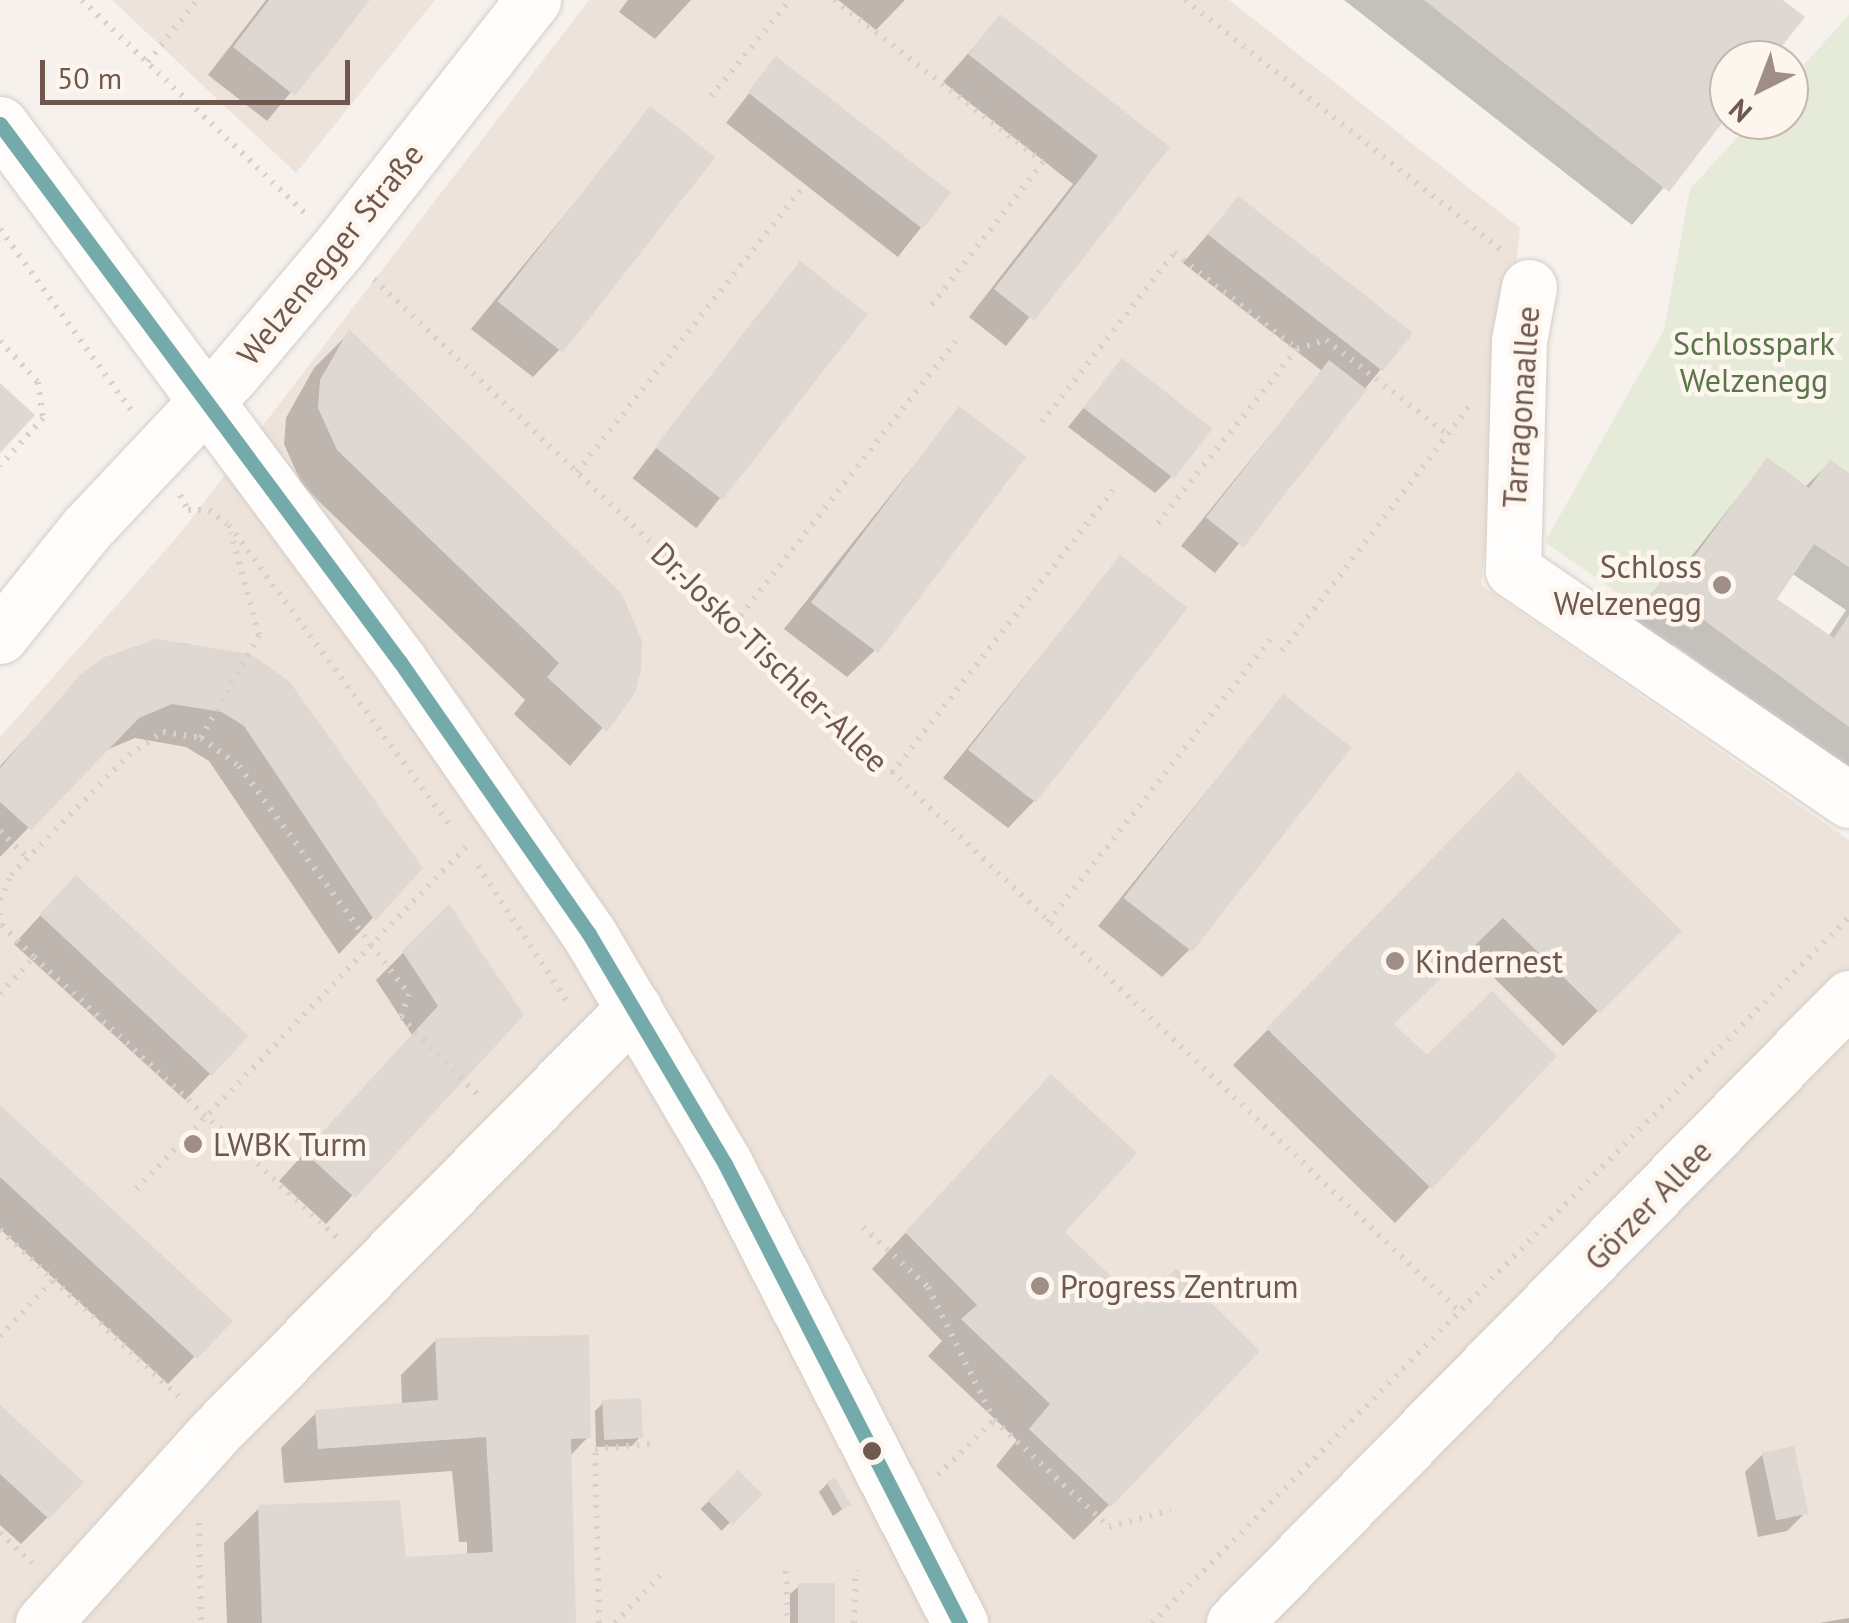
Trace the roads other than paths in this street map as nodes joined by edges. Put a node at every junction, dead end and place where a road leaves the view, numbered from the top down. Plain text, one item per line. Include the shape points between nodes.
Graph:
1 (533, 0) edge
2 (0, 124) edge
3 (1529, 287) road end
4 (203, 404) junction
5 (0, 636) edge
6 (1849, 800) edge
7 (1849, 998) edge
8 (634, 1008) junction
9 (44, 1623) edge
10 (960, 1623) edge
11 (1234, 1623) edge

1 - 4 street, Welzenegger Straße via 340,246
2 - 4 street
3 - 6 street, Tarragonaallee via 1518,341 1513,570
4 - 5 street, Welzenegger Straße via 155,451
4 - 8 street via 495,794
7 - 11 street, Görzer Allee
8 - 9 street via 215,1432
8 - 10 street via 725,1164

